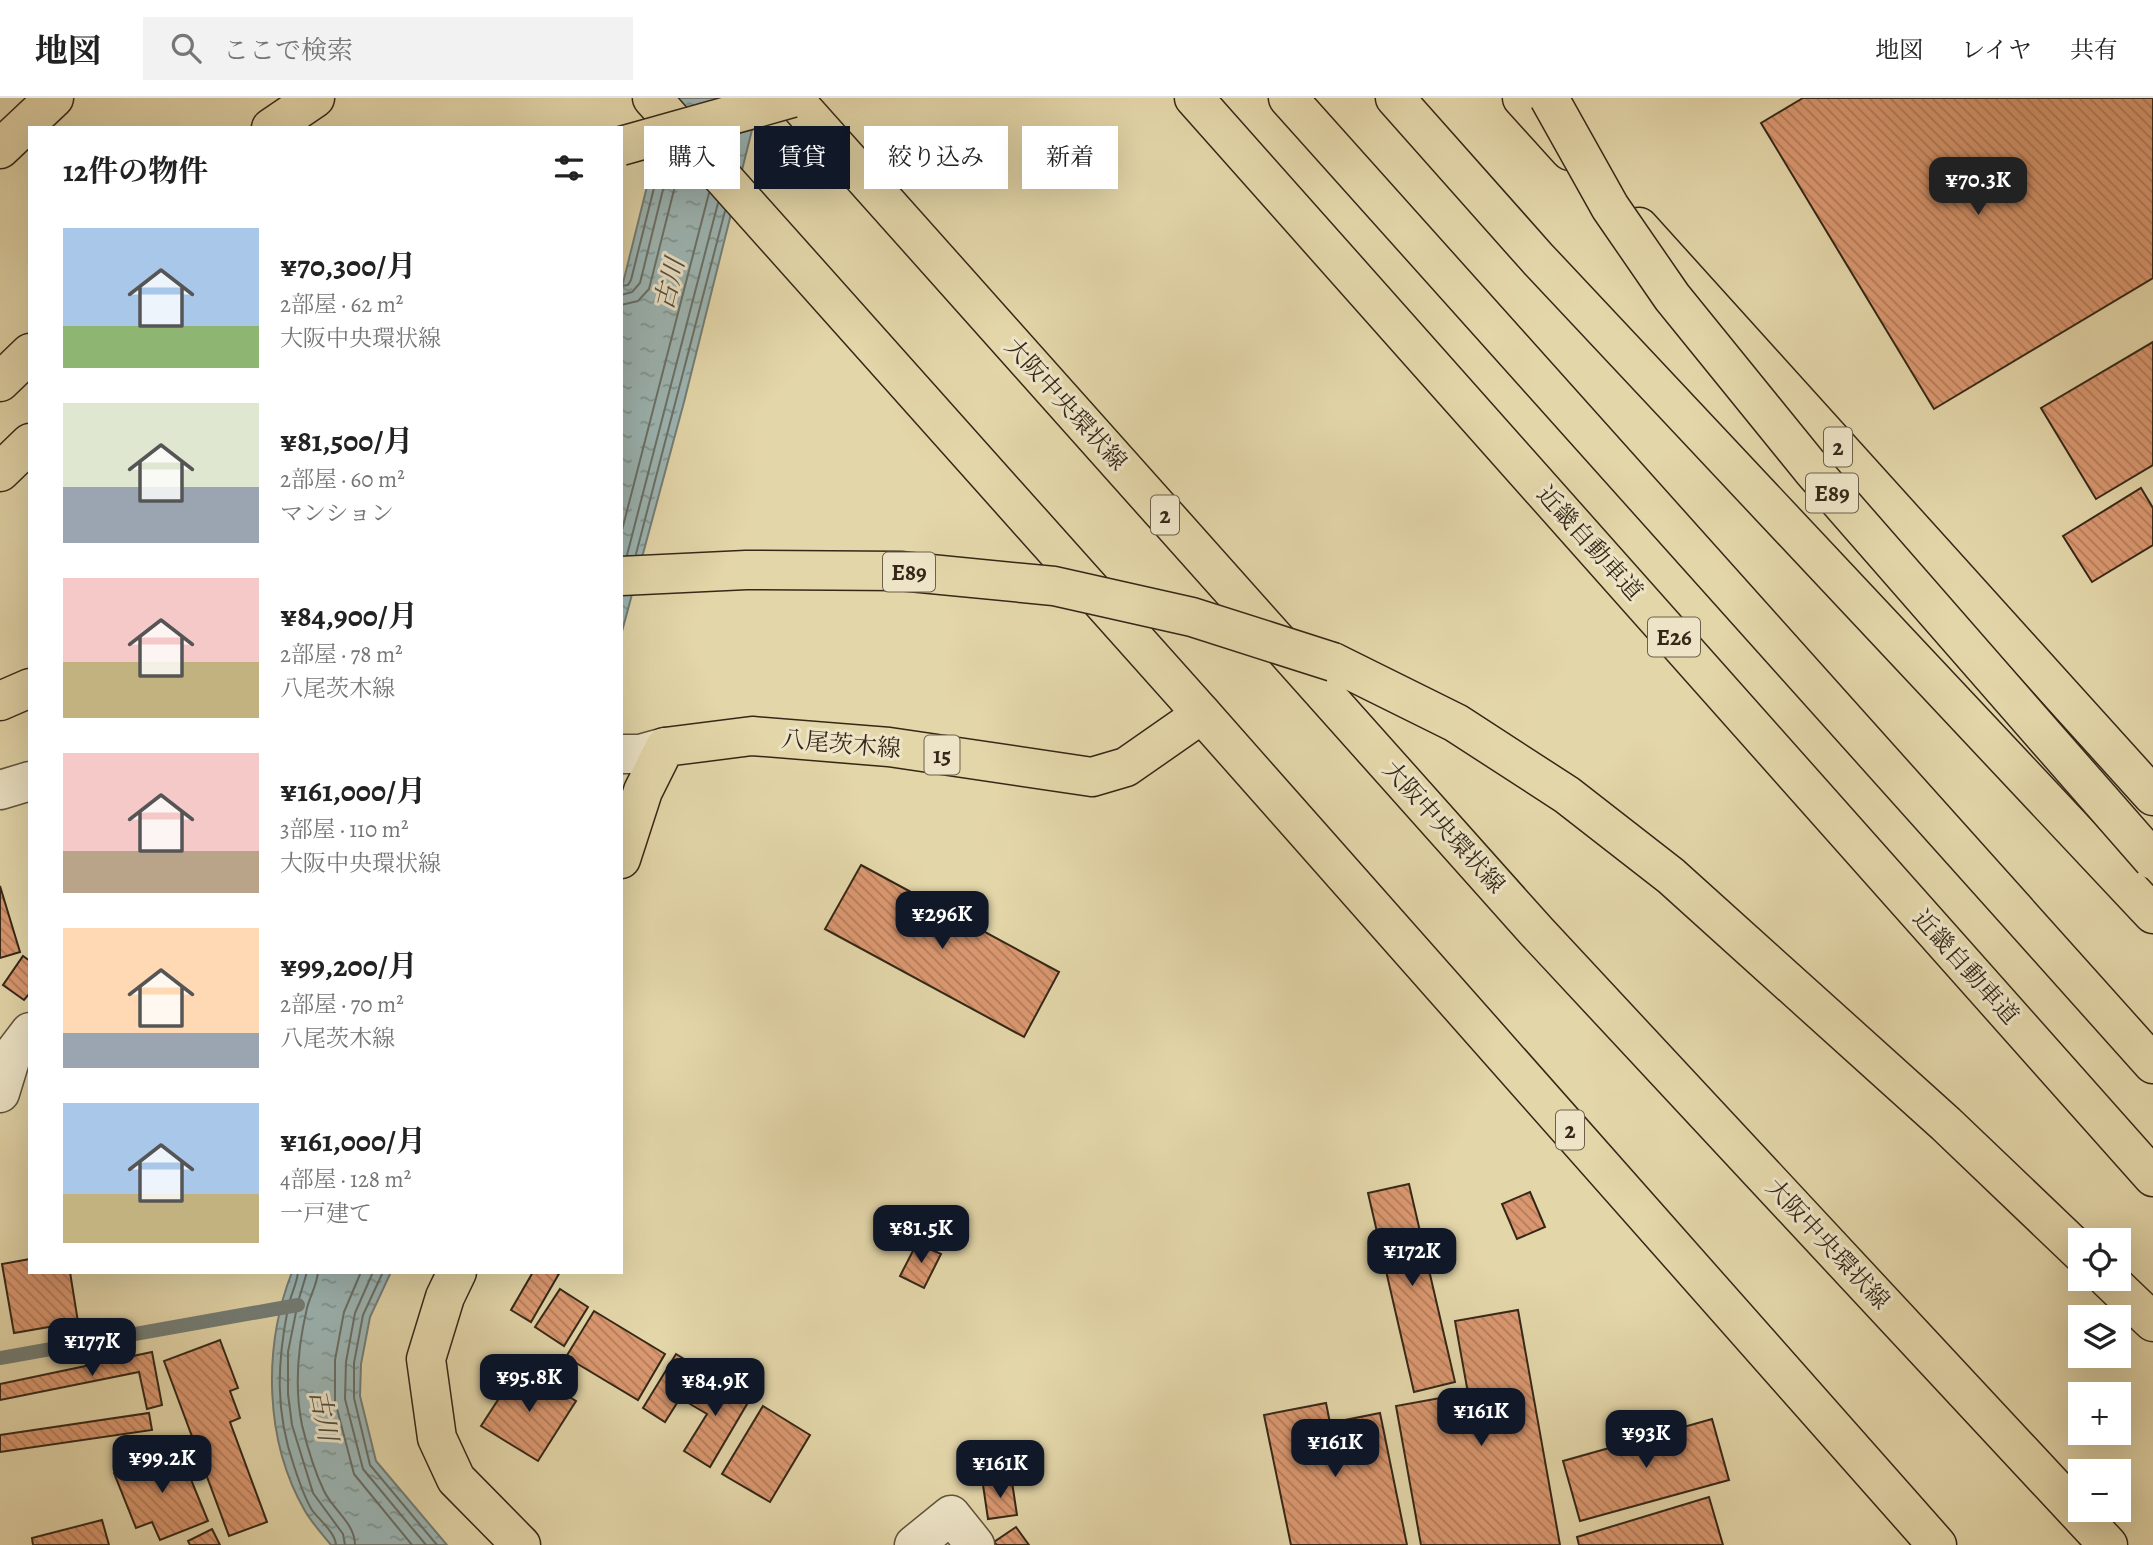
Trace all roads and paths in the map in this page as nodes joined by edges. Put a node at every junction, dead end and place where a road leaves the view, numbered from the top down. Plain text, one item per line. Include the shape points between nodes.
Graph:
1 (54, 98) edge
2 (285, 98) edge
3 (314, 98) edge
4 (652, 98) edge
5 (792, 98) edge
6 (1194, 98) edge
7 (1289, 98) edge
8 (1395, 98) edge
9 (1522, 98) edge
10 (1549, 98) edge
11 (261, 126) edge
12 (274, 126) edge
13 (623, 145) edge
14 (0, 149) edge
15 (28, 355) edge
16 (0, 382) edge
17 (28, 445) edge
18 (0, 472) edge
19 (623, 576) edge
20 (28, 689) edge
21 (0, 701) edge
22 (1202, 714) junction
23 (642, 752) edge
24 (28, 782) edge
25 (0, 790) edge
26 (2153, 796) edge
27 (623, 853) edge
28 (2153, 860) edge
29 (2153, 914) edge
30 (14, 1044) edge
31 (2153, 1064) edge
32 (0, 1093) edge
33 (2153, 1177) edge
34 (2068, 1241) edge
35 (456, 1274) edge
36 (2121, 1291) edge
37 (2153, 1322) edge
38 (1883, 1484) junction
39 (522, 1545) edge
40 (914, 1545) edge
41 (975, 1545) edge
42 (1937, 1545) edge
43 (1957, 1545) edge
44 (2108, 1545) edge

1 - 14 main road
2 - 11 main road
3 - 12 main road
4 - 22 main road, 2
5 - 13 main road, bridge
5 - 44 main road, 大阪中央環状線 / 2, bridge via 1537,932
6 - 33 main road, 近畿自動車道 / E26
7 - 31 main road
8 - 29 main road via 1538,259
9 - 26 main road, 2
10 - 28 main road, E89, bridge via 1610,207 1672,297 1814,472
15 - 16 main road
17 - 18 main road
19 - 34 main road, E89, bridge via 746,570 900,571 1054,586 1192,617 1333,662 1456,723 1567,795 1671,876
20 - 21 main road
22 - 23 main road, 八尾茨木線 / 15 via 1126,767 1092,777 889,747 752,736
22 - 38 main road, 2
23 - 27 main road, 八尾茨木線 / 15 via 643,791
24 - 25 street
30 - 32 street
35 - 39 main road via 426,1359 437,1438 456,1479
36 - 37 main road
38 - 42 main road, 2
38 - 43 main road
40 - 41 street via 951,1515

